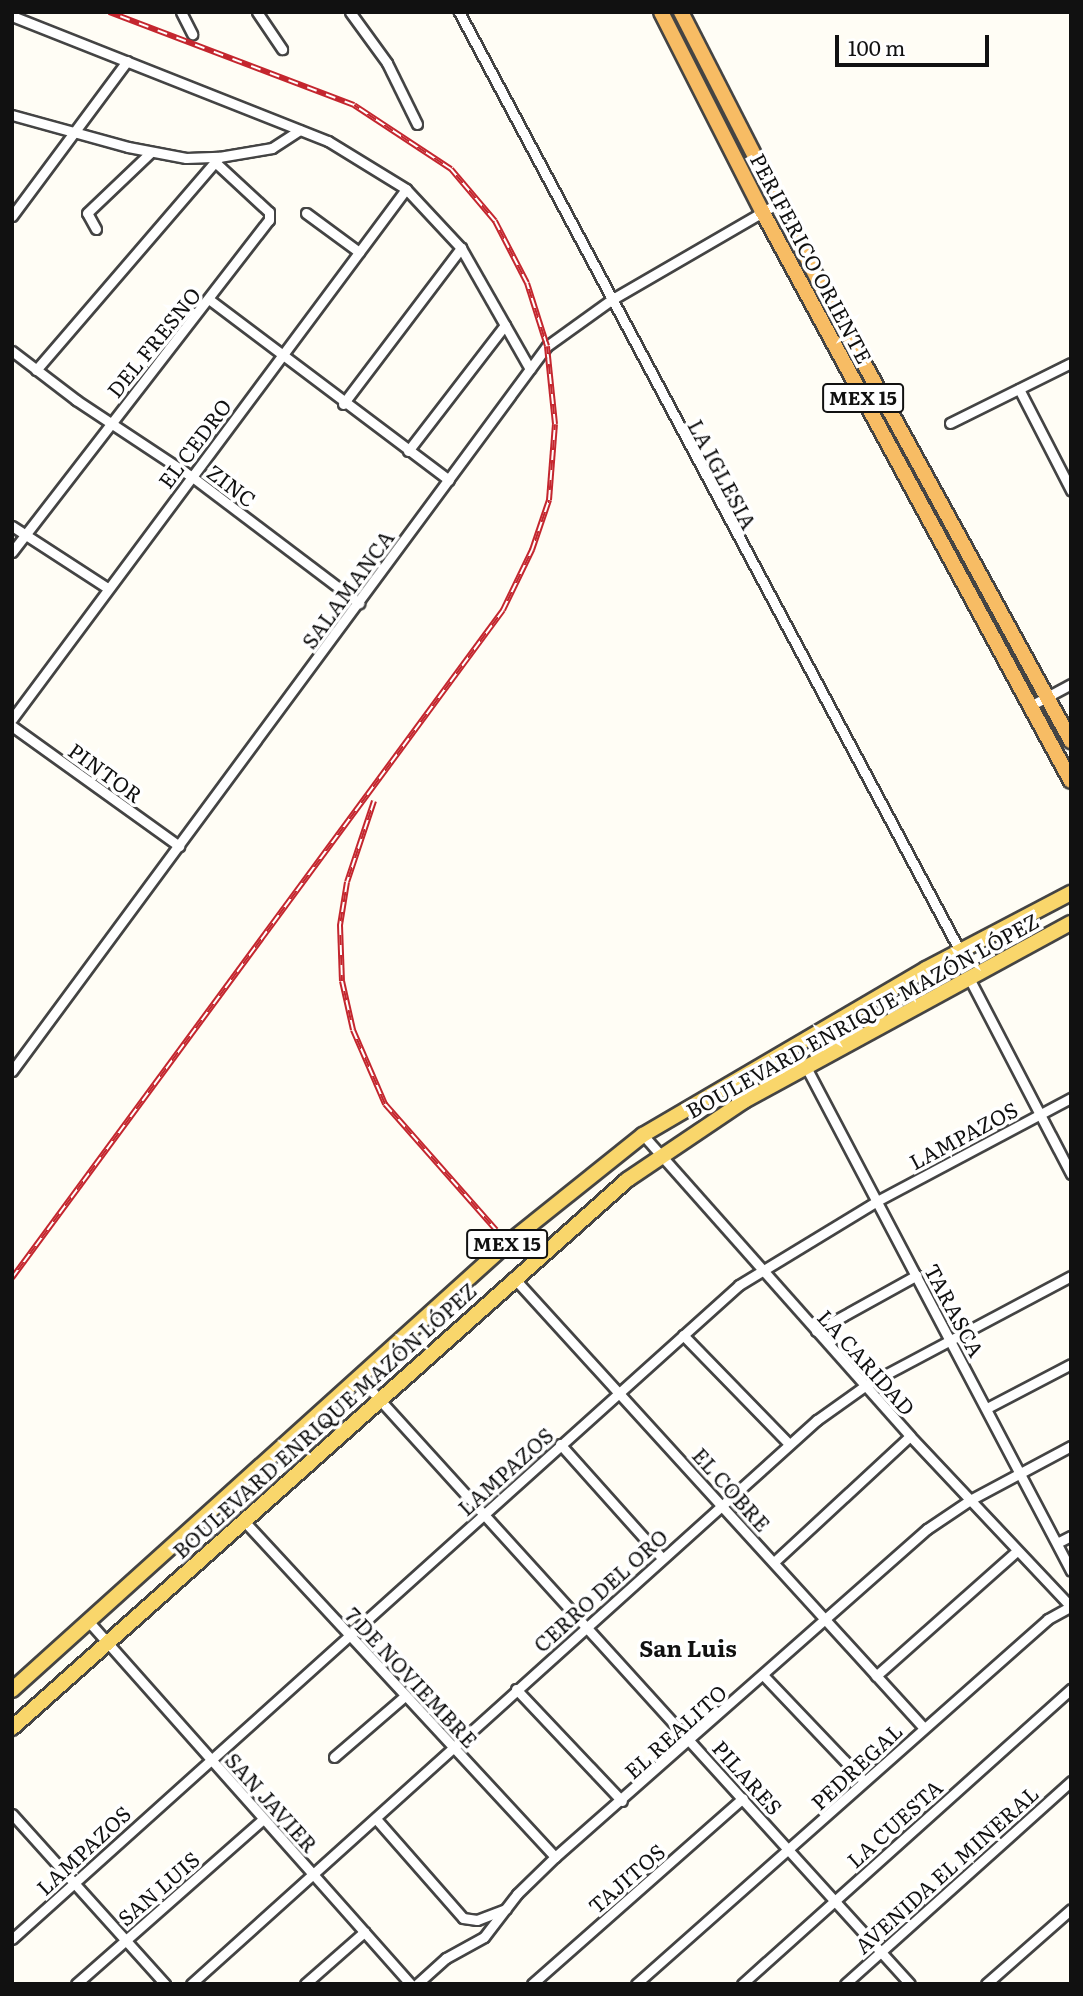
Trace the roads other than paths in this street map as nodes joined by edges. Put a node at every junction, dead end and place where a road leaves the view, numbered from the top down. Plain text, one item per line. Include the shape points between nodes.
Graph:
1 (181, 12) edge
2 (257, 12) edge
3 (350, 12) edge
4 (459, 12) edge
5 (661, 12) edge
6 (681, 12) edge
7 (12, 16) edge
8 (192, 34) dead end
9 (282, 49) dead end
10 (127, 61) junction
11 (12, 115) edge
12 (416, 124) dead end
13 (300, 130) junction
14 (77, 132) junction
15 (152, 152) junction
16 (217, 159) junction
17 (406, 189) junction
18 (778, 203) junction
19 (762, 211) junction
20 (306, 213) dead end
21 (12, 216) edge
22 (96, 229) dead end
23 (461, 248) junction
24 (359, 252) junction
25 (210, 300) junction
26 (611, 300) junction
27 (505, 325) junction
28 (12, 351) edge
29 (281, 356) junction
30 (1071, 363) edge
31 (36, 369) junction
32 (530, 369) junction
33 (1019, 389) junction
34 (343, 404) junction
35 (110, 423) junction
36 (950, 423) dead end
37 (408, 451) junction
38 (191, 476) junction
39 (449, 480) junction
40 (1071, 490) edge
41 (12, 526) edge
42 (24, 536) junction
43 (12, 552) edge
44 (106, 587) junction
45 (359, 603) junction
46 (1071, 684) edge
47 (1047, 697) junction
48 (1030, 706) junction
49 (12, 719) edge
50 (12, 726) edge
51 (1071, 741) edge
52 (1071, 781) edge
53 (179, 846) junction
54 (1071, 893) edge
55 (1071, 923) edge
56 (960, 951) junction
57 (969, 978) junction
58 (806, 1067) junction
59 (12, 1071) edge
60 (1071, 1098) edge
61 (1041, 1114) junction
62 (643, 1135) junction
63 (662, 1155) junction
64 (1071, 1174) edge
65 (877, 1201) junction
66 (761, 1269) junction
67 (917, 1275) junction
68 (1071, 1276) edge
69 (513, 1277) junction
70 (816, 1331) junction
71 (683, 1335) junction
72 (951, 1338) junction
73 (1071, 1364) edge
74 (360, 1378) junction
75 (866, 1385) junction
76 (620, 1390) junction
77 (379, 1399) junction
78 (987, 1408) junction
79 (910, 1436) junction
80 (560, 1444) junction
81 (789, 1444) junction
82 (1071, 1446) edge
83 (1021, 1472) junction
84 (970, 1500) junction
85 (723, 1504) junction
86 (486, 1513) junction
87 (244, 1521) junction
88 (1071, 1536) edge
89 (1057, 1543) junction
90 (1017, 1551) junction
91 (662, 1558) junction
92 (774, 1562) junction
93 (1071, 1570) edge
94 (1071, 1606) edge
95 (824, 1618) junction
96 (90, 1623) junction
97 (588, 1624) junction
98 (348, 1634) junction
99 (108, 1644) junction
100 (763, 1675) junction
101 (876, 1676) junction
102 (516, 1689) junction
103 (1071, 1689) edge
104 (12, 1690) edge
105 (405, 1696) junction
106 (923, 1727) junction
107 (12, 1728) edge
108 (691, 1740) junction
109 (455, 1748) junction
110 (334, 1757) dead end
111 (209, 1758) junction
112 (864, 1781) junction
113 (1071, 1781) edge
114 (743, 1798) junction
115 (622, 1801) junction
116 (12, 1814) edge
117 (263, 1819) junction
118 (377, 1820) junction
119 (791, 1850) junction
120 (555, 1857) junction
121 (315, 1876) junction
122 (74, 1883) junction
123 (835, 1900) junction
124 (506, 1909) junction
125 (1071, 1909) edge
126 (364, 1932) junction
127 (12, 1939) edge
128 (125, 1941) junction
129 (881, 1951) junction
130 (76, 1984) edge
131 (165, 1984) edge
132 (191, 1984) edge
133 (305, 1984) edge
134 (410, 1984) edge
135 (417, 1984) edge
136 (531, 1984) edge
137 (636, 1984) edge
138 (742, 1984) edge
139 (845, 1984) edge
140 (910, 1984) edge
141 (986, 1984) edge

1 - 8 street
2 - 9 street
3 - 12 street via 387,63
4 - 26 street, LA IGLESIA
5 - 19 highway, PERIFERICO ORIENTE / MEX 15
6 - 18 highway, PERIFERICO ORIENTE / MEX 15
7 - 10 street
10 - 13 street
10 - 14 street
11 - 14 street
13 - 16 street via 272,148
13 - 17 street via 338,146
14 - 15 street
14 - 21 street
15 - 16 street
15 - 22 street via 87,213
16 - 25 street, DEL FRESNO via 271,215
16 - 31 street
17 - 23 street
17 - 24 street, EL CEDRO
18 - 19 street, SALAMANCA
18 - 47 highway, PERIFERICO ORIENTE / MEX 15
19 - 26 street, SALAMANCA
19 - 48 highway, PERIFERICO ORIENTE / MEX 15
20 - 24 street
23 - 27 street
23 - 34 street
24 - 29 street, EL CEDRO
25 - 29 street
25 - 35 street, DEL FRESNO
26 - 32 street, SALAMANCA via 564,331
26 - 56 street, LA IGLESIA
27 - 32 street
27 - 37 street
28 - 31 street, ZINC
29 - 34 street
29 - 38 street, EL CEDRO
30 - 33 street
31 - 35 street, ZINC
32 - 39 street, SALAMANCA
33 - 36 street
33 - 40 street
34 - 37 street
35 - 38 street, ZINC
35 - 42 street, DEL FRESNO
37 - 39 street
38 - 44 street, EL CEDRO
38 - 45 street, ZINC
39 - 45 street, SALAMANCA
41 - 42 street
42 - 43 street, DEL FRESNO
42 - 44 street
44 - 49 street, EL CEDRO
45 - 53 street, SALAMANCA
46 - 47 street
47 - 48 street
47 - 51 highway, PERIFERICO ORIENTE / MEX 15
48 - 52 highway, PERIFERICO ORIENTE / MEX 15
50 - 53 street, PINTOR
53 - 59 street, SALAMANCA
54 - 56 main road, BOULEVARD ENRIQUE MAZÓN LÓPEZ / MEX 15
55 - 57 main road, BOULEVARD ENRIQUE MAZÓN LÓPEZ / MEX 15
56 - 62 main road, BOULEVARD ENRIQUE MAZÓN LÓPEZ / MEX 15 via 718,1087
57 - 58 main road, BOULEVARD ENRIQUE MAZÓN LÓPEZ / MEX 15
57 - 61 street
58 - 63 main road, BOULEVARD ENRIQUE MAZÓN LÓPEZ / MEX 15
58 - 65 street, TARASCA
60 - 61 street, LAMPAZOS
61 - 64 street
61 - 65 street, LAMPAZOS
62 - 63 street, LA CARIDAD
62 - 74 main road, BOULEVARD ENRIQUE MAZÓN LÓPEZ / MEX 15 via 508,1243
63 - 66 street, LA CARIDAD
63 - 69 main road, BOULEVARD ENRIQUE MAZÓN LÓPEZ / MEX 15
65 - 66 street, LAMPAZOS
65 - 67 street, TARASCA
66 - 70 street, LA CARIDAD
66 - 71 street, LAMPAZOS
67 - 70 street
67 - 72 street, TARASCA
68 - 72 street, CERRO DEL ORO
69 - 76 street, EL COBRE
69 - 77 main road, BOULEVARD ENRIQUE MAZÓN LÓPEZ / MEX 15
70 - 75 street, LA CARIDAD
71 - 76 street, LAMPAZOS
71 - 81 street
72 - 75 street, CERRO DEL ORO
72 - 78 street, TARASCA
73 - 78 street
74 - 77 street, PILARES
74 - 96 main road, BOULEVARD ENRIQUE MAZÓN LÓPEZ / MEX 15
75 - 79 street, LA CARIDAD
75 - 81 street, CERRO DEL ORO
76 - 80 street, LAMPAZOS
76 - 85 street, EL COBRE
77 - 86 street, PILARES
77 - 87 main road, BOULEVARD ENRIQUE MAZÓN LÓPEZ / MEX 15
78 - 83 street, TARASCA
79 - 84 street, LA CARIDAD
79 - 92 street
80 - 86 street, LAMPAZOS
80 - 91 street
81 - 85 street, CERRO DEL ORO
82 - 83 street, EL REALITO
83 - 84 street, EL REALITO
83 - 89 street, TARASCA
84 - 90 street, LA CARIDAD
84 - 95 street, EL REALITO via 927,1529
85 - 91 street, CERRO DEL ORO
85 - 92 street, EL COBRE
86 - 97 street, PILARES
86 - 98 street, LAMPAZOS
87 - 98 street, 7 DE NOVIEMBRE
87 - 99 main road, BOULEVARD ENRIQUE MAZÓN LÓPEZ / MEX 15
88 - 89 street
89 - 93 street, TARASCA
90 - 94 street, LA CARIDAD
90 - 101 street
91 - 97 street, CERRO DEL ORO
92 - 95 street, EL COBRE
94 - 106 street, PEDREGAL via 1048,1619
95 - 100 street, EL REALITO
95 - 101 street, EL COBRE
96 - 99 street, SAN JAVIER
96 - 104 main road, BOULEVARD ENRIQUE MAZÓN LÓPEZ / MEX 15
97 - 102 street, CERRO DEL ORO
97 - 108 street, PILARES
98 - 105 street, 7 DE NOVIEMBRE
98 - 111 street, LAMPAZOS
99 - 107 main road, BOULEVARD ENRIQUE MAZÓN LÓPEZ / MEX 15
99 - 111 street, SAN JAVIER
100 - 108 street, EL REALITO
100 - 112 street
101 - 106 street, EL COBRE
102 - 109 street, CERRO DEL ORO
102 - 115 street
103 - 123 street, LA CUESTA
105 - 109 street, 7 DE NOVIEMBRE
105 - 110 street
106 - 112 street, PEDREGAL
108 - 114 street, PILARES
108 - 115 street, EL REALITO
109 - 118 street, CERRO DEL ORO
109 - 120 street, 7 DE NOVIEMBRE
111 - 117 street, SAN JAVIER
111 - 122 street, LAMPAZOS
112 - 119 street, PEDREGAL
113 - 129 street, AVENIDA EL MINERAL
114 - 119 street, PILARES
114 - 136 street, TAJITOS
115 - 120 street, EL REALITO
116 - 122 street
117 - 121 street, SAN JAVIER
117 - 128 street, SAN LUIS
118 - 121 street, CERRO DEL ORO
118 - 124 street via 463,1918 477,1920
119 - 123 street, PILARES
119 - 137 street, PEDREGAL
120 - 124 street, EL REALITO
121 - 126 street, SAN JAVIER
121 - 132 street, CERRO DEL ORO
122 - 127 street, LAMPAZOS
122 - 128 street
123 - 129 street, PILARES
123 - 138 street, LA CUESTA
124 - 135 street, EL REALITO via 484,1937 446,1958
125 - 141 street
126 - 133 street
126 - 134 street, SAN JAVIER
128 - 130 street, SAN LUIS
128 - 131 street
129 - 139 street, AVENIDA EL MINERAL
129 - 140 street, PILARES

